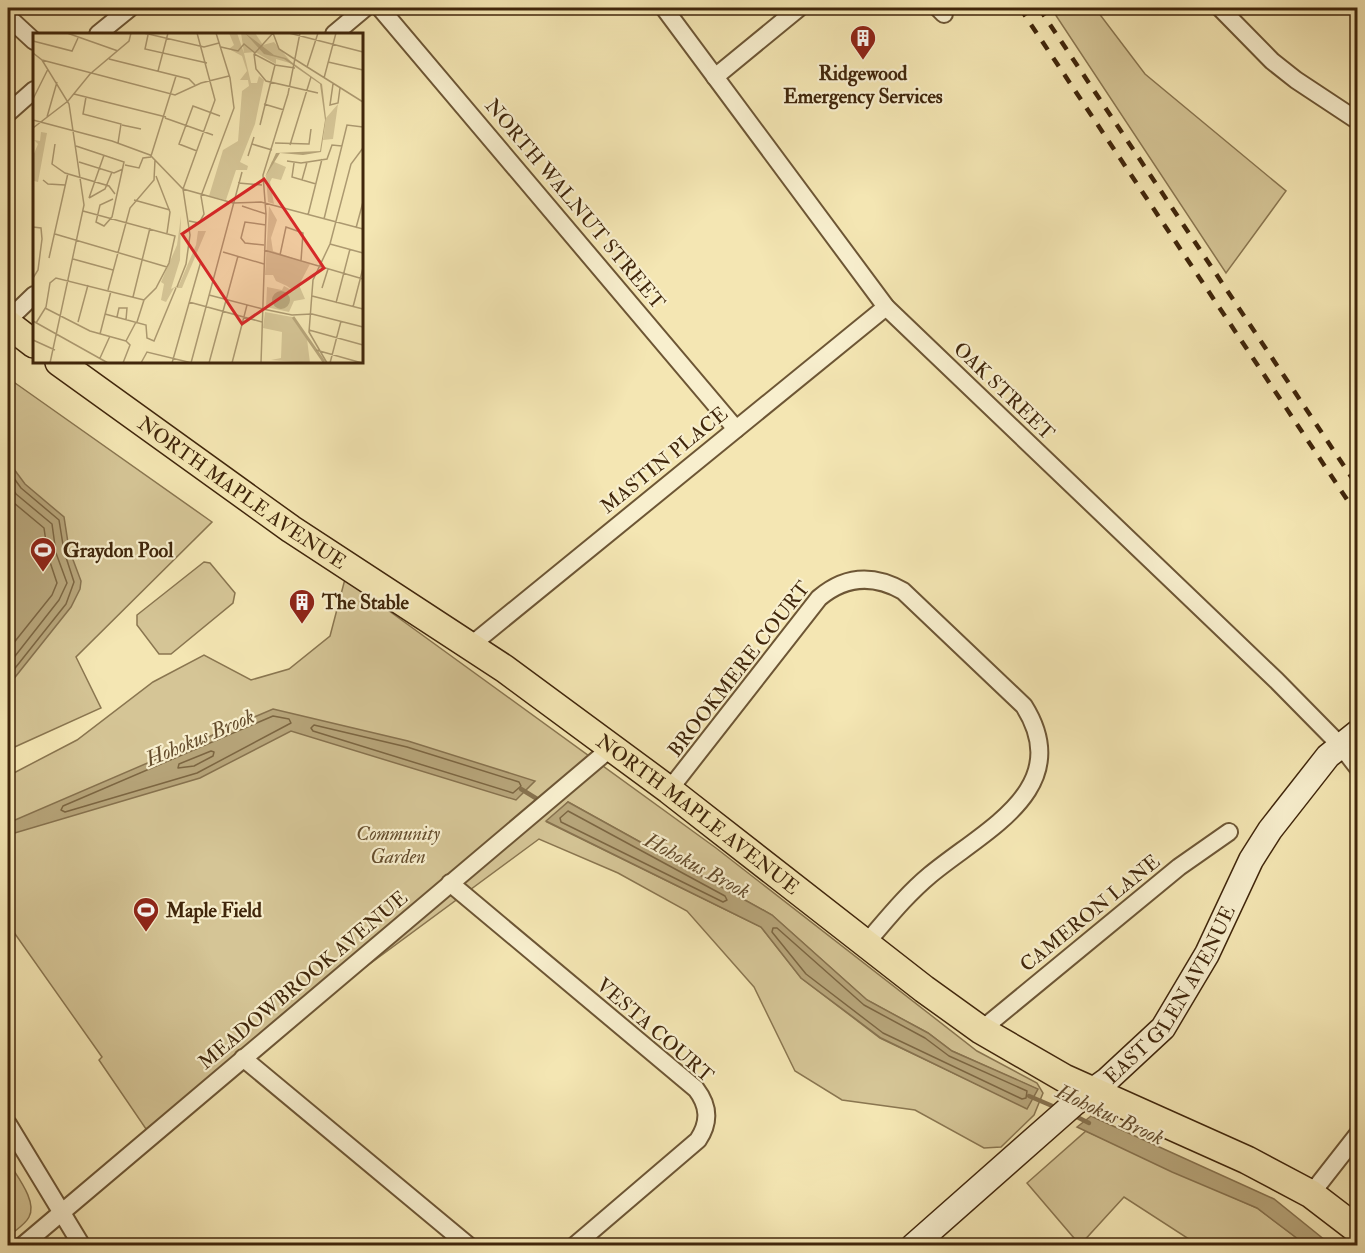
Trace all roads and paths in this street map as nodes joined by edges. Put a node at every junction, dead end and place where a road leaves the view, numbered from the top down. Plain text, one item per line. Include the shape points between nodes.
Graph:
1 (130, 8) edge
2 (365, 8) edge
3 (380, 8) edge
4 (664, 8) edge
5 (799, 8) edge
6 (1220, 8) edge
7 (8, 17) edge
8 (99, 33) edge
9 (335, 33) edge
10 (33, 40) edge
11 (716, 77) junction
12 (33, 91) edge
13 (8, 113) edge
14 (1358, 121) edge
15 (33, 296) edge
16 (886, 307) junction
17 (8, 320) edge
18 (8, 324) edge
19 (33, 343) edge
20 (59, 363) edge
21 (736, 429) junction
22 (470, 646) junction
23 (1349, 739) edge
24 (612, 747) junction
25 (1358, 768) edge
26 (669, 790) junction
27 (1229, 832) dead end
28 (450, 883) junction
29 (867, 942) junction
30 (981, 1030) junction
31 (243, 1058) junction
32 (1083, 1097) junction
33 (8, 1124) edge
34 (1358, 1134) edge
35 (1311, 1194) junction
36 (63, 1211) junction
37 (1358, 1230) edge
38 (22, 1245) edge
39 (82, 1245) edge
40 (469, 1245) edge
41 (574, 1245) edge
42 (913, 1245) edge

1 - 8 street
2 - 9 street
3 - 21 street, NORTH WALNUT STREET
4 - 11 street, OAK STREET
5 - 11 street
6 - 14 street via 1280,68
7 - 10 street
11 - 16 street, OAK STREET
12 - 13 street
15 - 17 street
16 - 21 street, MASTIN PLACE
16 - 23 street, OAK STREET via 1278,681
18 - 19 main road
20 - 22 main road, NORTH MAPLE AVENUE via 291,529
21 - 22 street, MASTIN PLACE
22 - 24 main road, NORTH MAPLE AVENUE
23 - 25 street, OAK STREET
23 - 32 street, EAST GLEN AVENUE via 1328,756 1270,830 1251,860 1207,954 1163,1028
24 - 26 main road, NORTH MAPLE AVENUE
24 - 28 street, MEADOWBROOK AVENUE
26 - 29 main road, NORTH MAPLE AVENUE
26 - 29 street, BROOKMERE COURT via 819,598 830,589 858,579 889,583 903,591 1024,706 1039,736 1041,753 1039,770 1023,799 915,889
27 - 30 street, CAMERON LANE via 1179,867
28 - 31 street, MEADOWBROOK AVENUE
28 - 41 street, VESTA COURT via 696,1089 707,1109 704,1132 698,1140
29 - 30 main road, NORTH MAPLE AVENUE
30 - 32 main road, NORTH MAPLE AVENUE via 1064,1078
31 - 36 street, MEADOWBROOK AVENUE
31 - 40 street
32 - 35 main road, NORTH MAPLE AVENUE via 1247,1160
32 - 42 street, EAST GLEN AVENUE
33 - 36 street
34 - 35 street
35 - 37 main road, NORTH MAPLE AVENUE
36 - 38 street, MEADOWBROOK AVENUE
36 - 39 street

